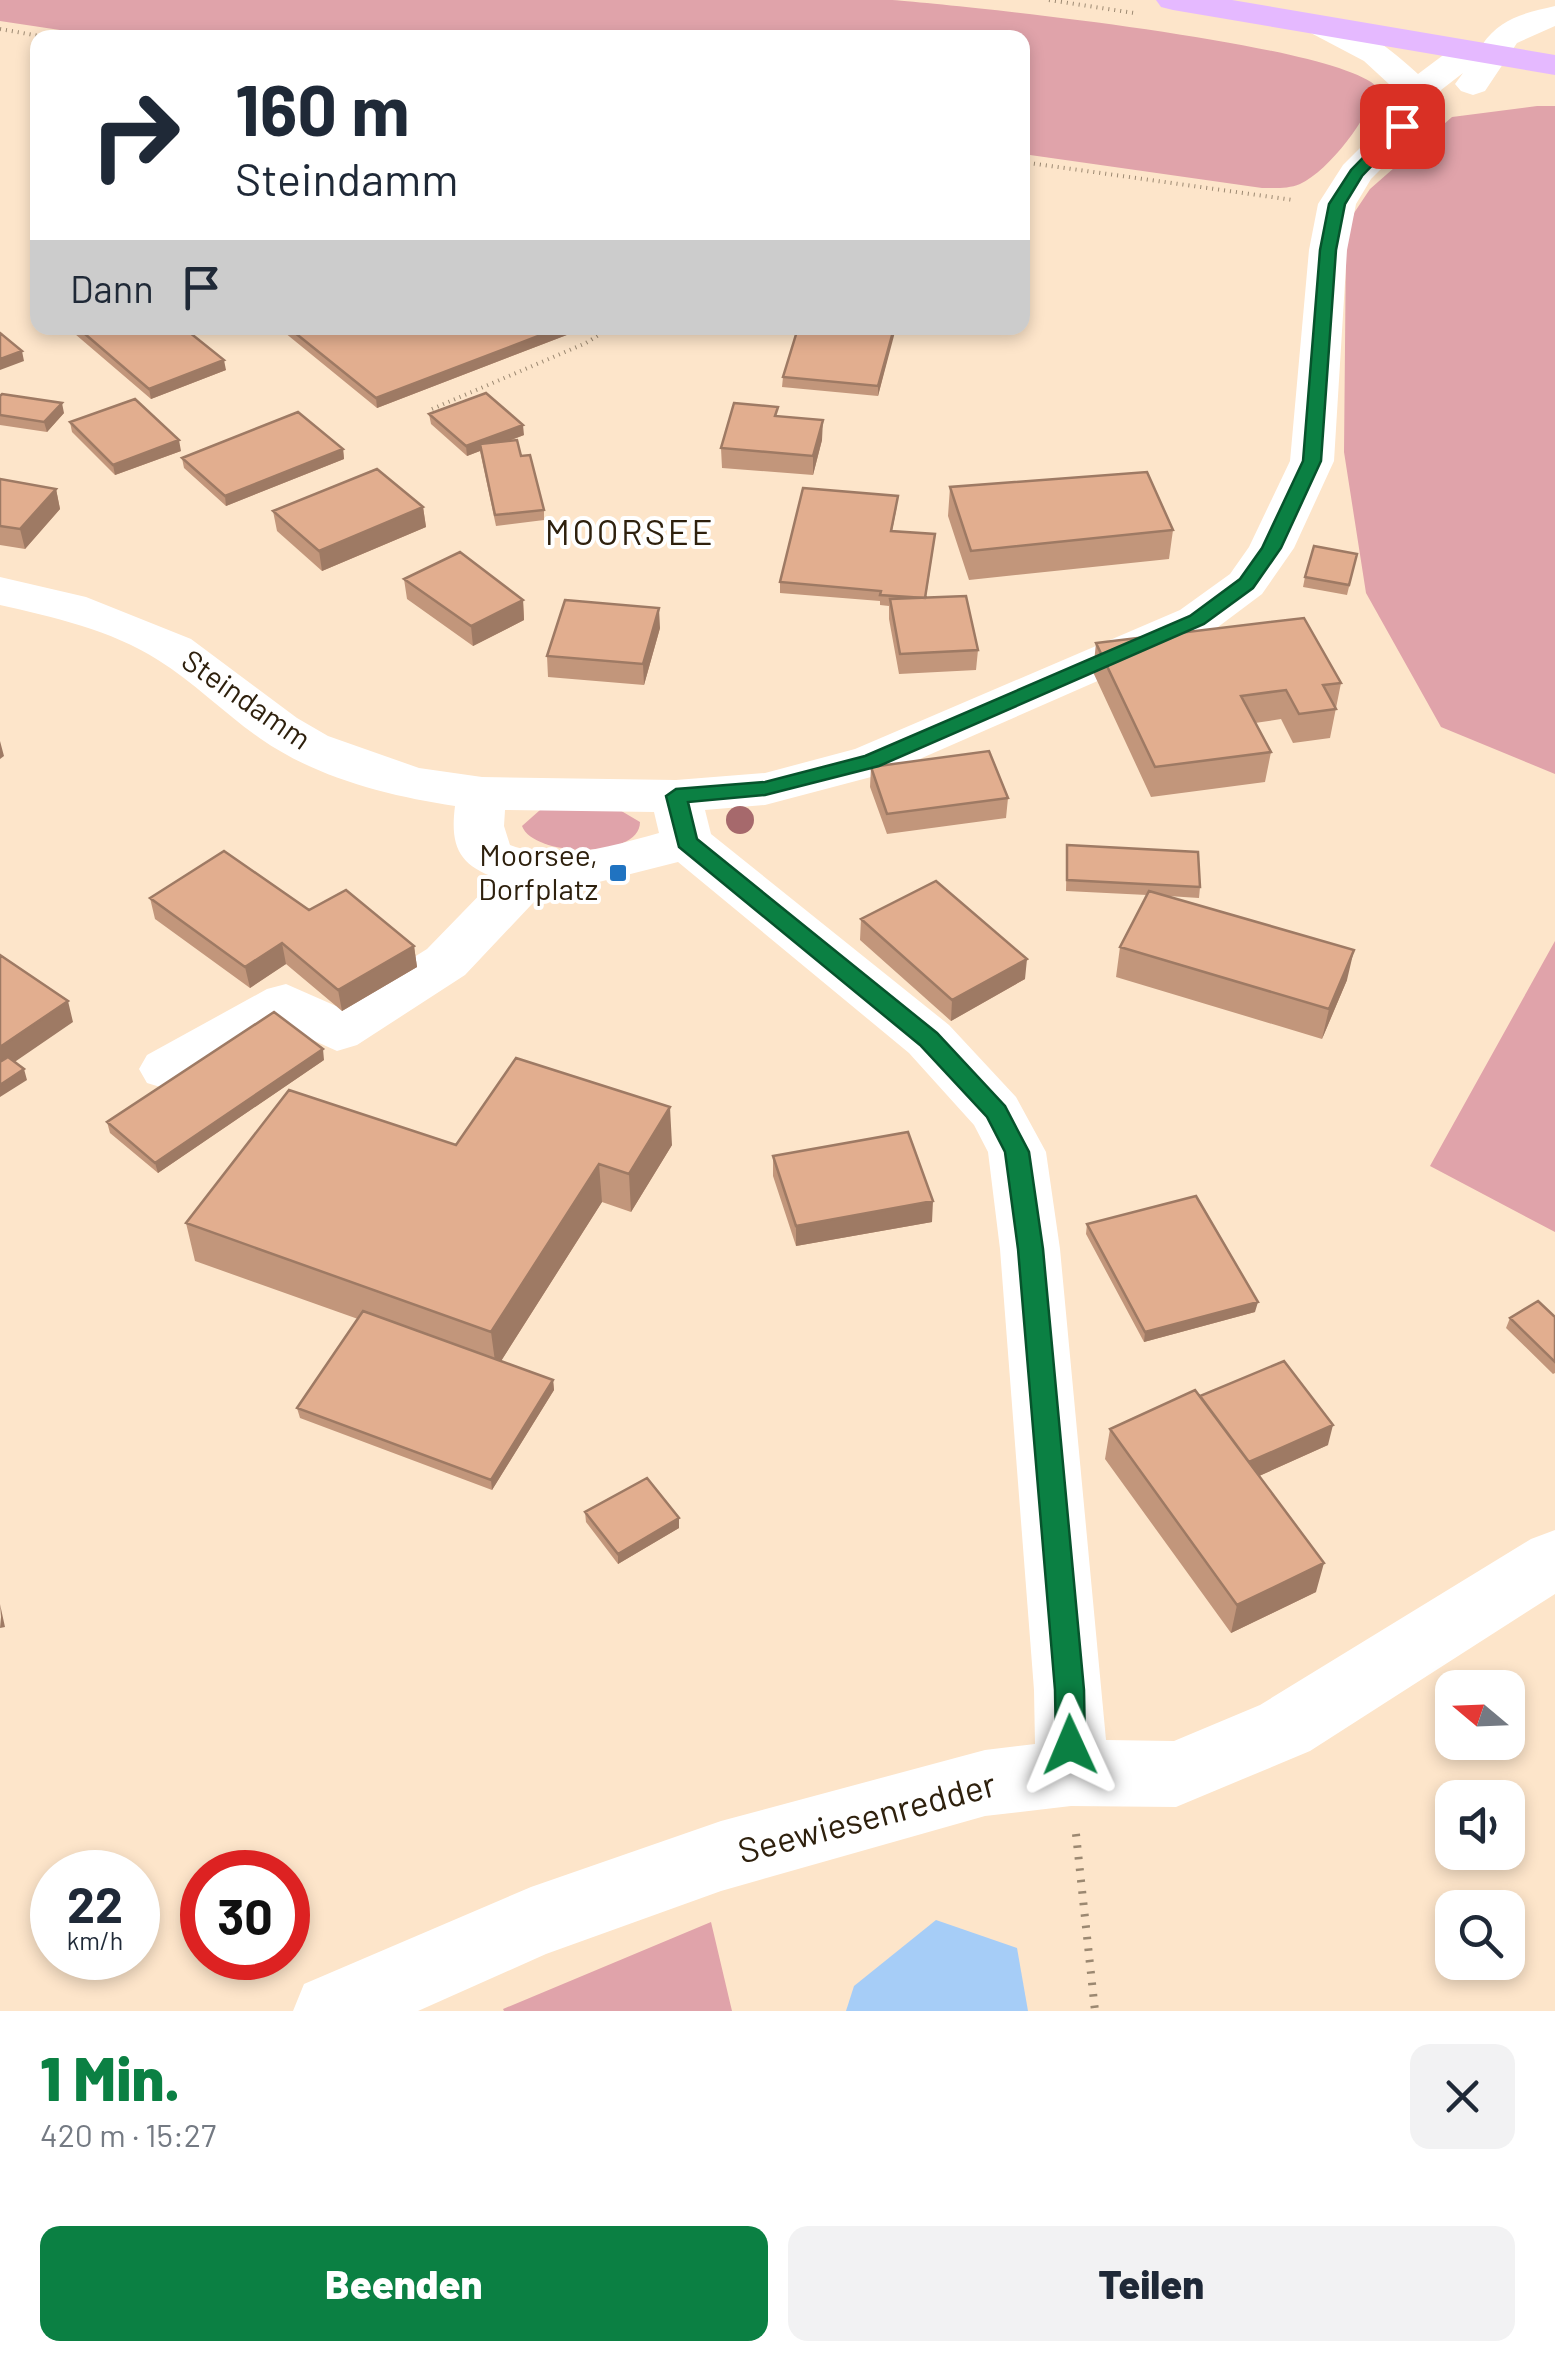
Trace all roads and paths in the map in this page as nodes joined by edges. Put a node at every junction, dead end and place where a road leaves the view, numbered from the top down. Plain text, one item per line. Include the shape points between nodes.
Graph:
1 (1174, 0) edge
2 (1555, 16) edge
3 (1322, 24) junction
4 (0, 30) edge
5 (30, 35) edge
6 (1492, 53) junction
7 (1555, 65) edge
8 (1419, 93) junction
9 (1402, 126) junction
10 (1030, 163) edge
11 (1337, 204) junction
12 (599, 335) edge
13 (432, 410) edge
14 (0, 591) edge
15 (482, 793) junction
16 (682, 819) junction
17 (533, 871) junction
18 (167, 1069) dead end
19 (1555, 1559) edge
20 (1071, 1773) junction
21 (331, 2011) edge
22 (1095, 2011) edge

1 - 3 main road
2 - 6 street via 1512,31
3 - 6 main road
3 - 8 street via 1376,54
4 - 5 path
6 - 7 main road
6 - 8 street, Steindamm via 1454,63
6 - 9 street, Steindamm via 1464,93
8 - 9 street, Steindamm
9 - 11 street, Steindamm via 1356,173
10 - 11 path
11 - 16 street, Steindamm via 1312,461 1272,548 1246,584 1197,620 872,761 765,788
12 - 13 path
14 - 15 street, Steindamm via 70,607 174,650 280,729 345,761 416,784
15 - 16 street, Steindamm
15 - 17 street via 478,826 487,856
16 - 17 street via 582,870
16 - 20 street via 928,1039 996,1112 1017,1152 1066,1652
17 - 18 street via 446,962 336,1031 286,1003
19 - 20 street, Seewiesenredder via 1285,1728 1176,1774
20 - 21 street, Seewiesenredder via 985,1783 721,1856 532,1922
20 - 22 path

